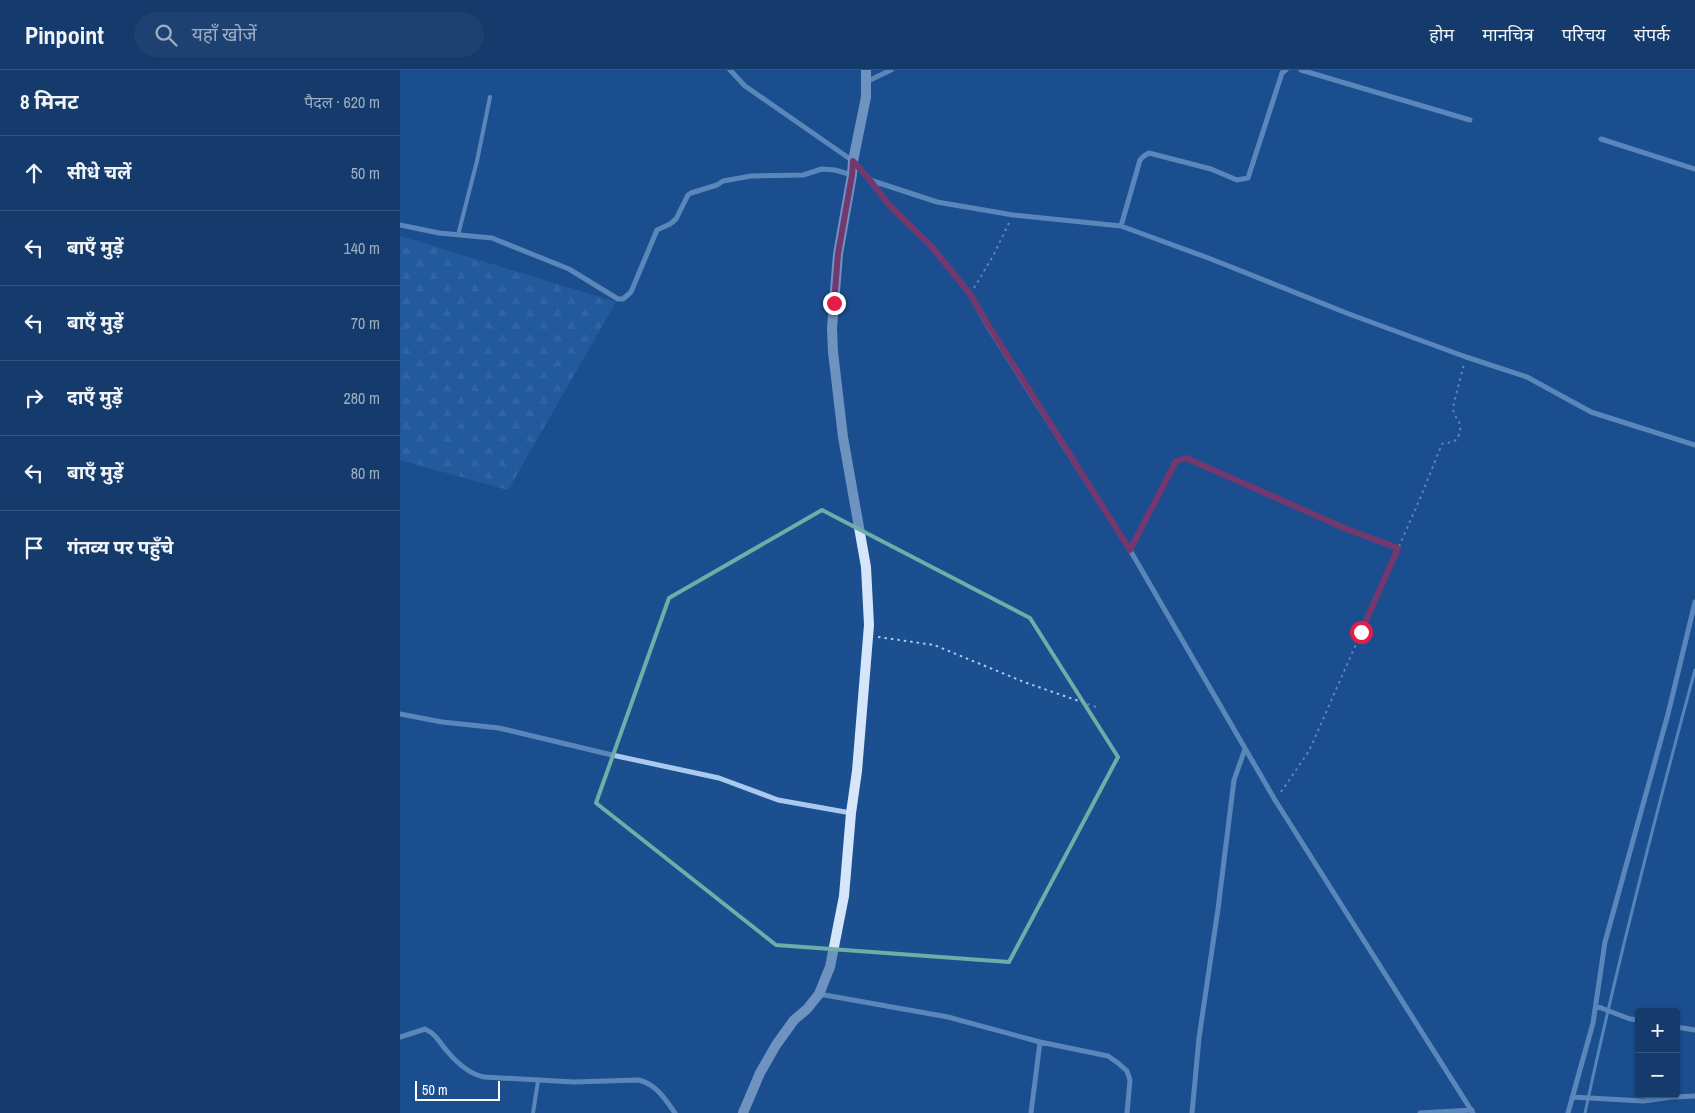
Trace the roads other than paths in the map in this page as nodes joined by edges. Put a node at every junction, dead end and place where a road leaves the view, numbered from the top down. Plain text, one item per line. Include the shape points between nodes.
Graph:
1 (730, 70) edge
2 (866, 70) edge
3 (891, 70) edge
4 (1286, 70) edge
5 (1301, 70) edge
6 (866, 83) junction
7 (490, 97) dead end
8 (1470, 120) dead end
9 (1600, 139) dead end
10 (853, 161) junction
11 (1695, 169) edge
12 (852, 175) junction
13 (870, 180) junction
14 (400, 225) edge
15 (1121, 226) junction
16 (458, 235) junction
17 (1695, 445) edge
18 (1695, 602) edge
19 (400, 714) edge
20 (1244, 749) junction
21 (851, 813) junction
22 (819, 994) junction
23 (1596, 1006) junction
24 (1635, 1020) edge
25 (1680, 1028) edge
26 (1695, 1030) edge
27 (400, 1037) edge
28 (1040, 1042) junction
29 (538, 1081) junction
30 (1695, 1096) edge
31 (1572, 1097) junction
32 (1473, 1111) edge
33 (533, 1113) edge
34 (675, 1113) edge
35 (743, 1113) edge
36 (1031, 1113) edge
37 (1127, 1113) edge
38 (1192, 1113) edge
39 (1420, 1113) edge
40 (1568, 1113) edge

1 - 10 street via 745,86
2 - 6 street
3 - 6 street
4 - 15 street via 1282,73 1248,178 1237,180 1211,169 1149,154 1140,160
5 - 8 street
6 - 10 street
7 - 16 lane
9 - 11 street
10 - 12 street
10 - 13 street
12 - 16 street via 822,169 803,175 751,176 691,193 676,219 657,230 631,292 623,299 569,270 508,244 492,238
12 - 21 street via 838,254 832,328 843,437 866,567 868,635
13 - 15 street via 937,202 1013,215
13 - 20 street via 970,294 1130,550
14 - 16 street
15 - 17 street via 1349,314 1527,377 1592,412
18 - 23 street via 1668,714 1605,942
19 - 21 street via 499,728 719,778 778,800
20 - 32 street
20 - 38 street via 1234,780
21 - 22 street via 844,896 830,967
22 - 28 street via 948,1017
22 - 35 street via 776,1045
23 - 24 street
23 - 31 street
25 - 26 street
27 - 29 street via 425,1029 476,1076
28 - 36 street
28 - 37 street via 1108,1056 1118,1063 1127,1071 1130,1080
29 - 33 lane
29 - 34 street via 640,1080 653,1086
30 - 31 street via 1643,1101
31 - 40 street
32 - 39 street

